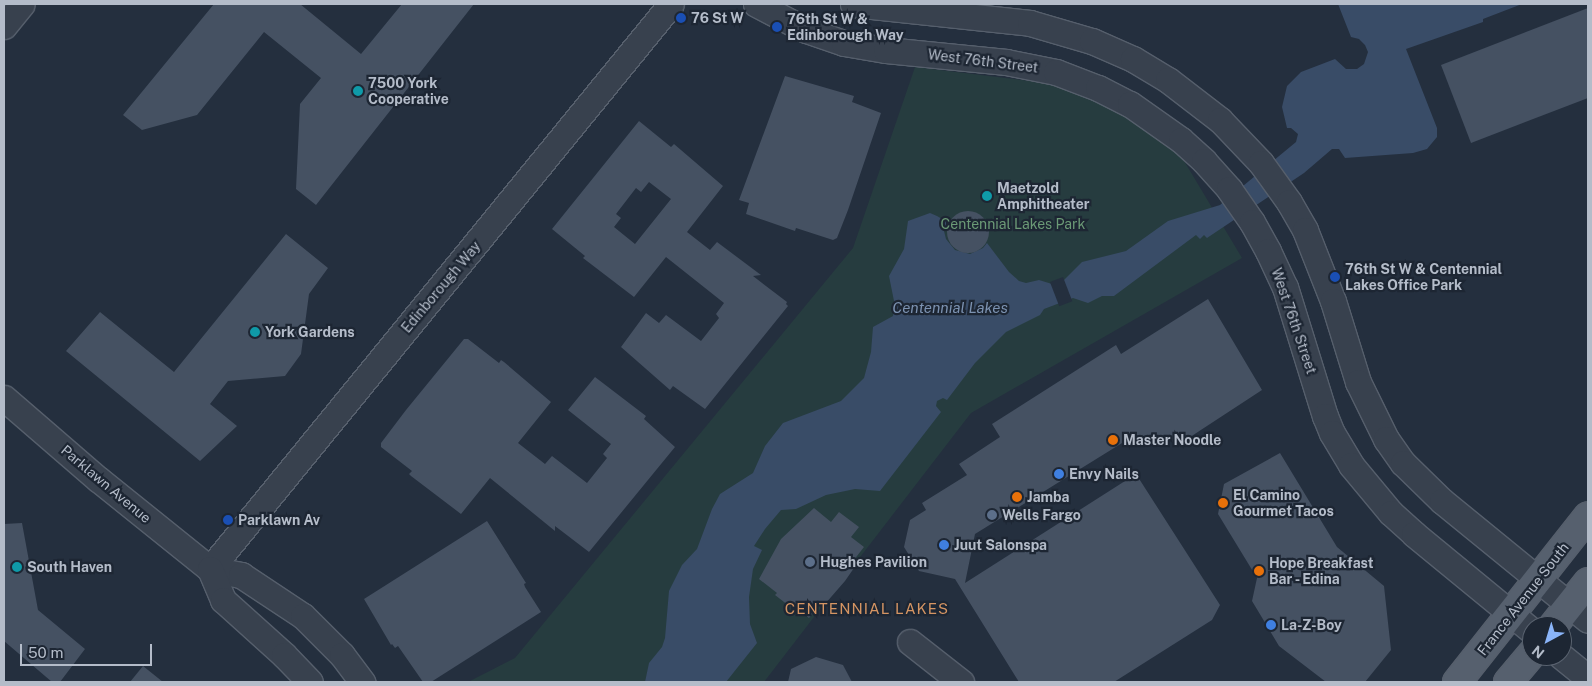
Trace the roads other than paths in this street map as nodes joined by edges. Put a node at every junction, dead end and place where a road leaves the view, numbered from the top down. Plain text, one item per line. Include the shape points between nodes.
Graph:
1 (22, 4) edge
2 (671, 4) edge
3 (756, 4) edge
4 (853, 4) edge
5 (4, 26) edge
6 (4, 398) edge
7 (1588, 516) edge
8 (210, 569) junction
9 (1538, 580) junction
10 (1588, 582) edge
11 (1511, 614) junction
12 (1569, 616) edge
13 (1571, 616) edge
14 (1522, 623) edge
15 (910, 642) dead end
16 (1522, 665) edge
17 (1572, 665) edge
18 (1588, 678) edge
19 (310, 682) edge
20 (362, 682) edge
21 (961, 682) edge
22 (1457, 682) edge
23 (1508, 682) edge

1 - 5 street
2 - 8 street, Edinborough Way
3 - 11 street, West 76th Street via 806,30 844,43 1006,62 1056,72 1112,95 1157,121 1222,181 1244,209 1268,251 1285,287 1325,416 1341,451 1391,513
4 - 9 street via 1030,23 1092,41 1133,59 1168,80 1220,120 1252,153 1289,202 1305,230 1333,301 1358,382 1386,438 1403,463 1426,488
6 - 8 street, Parklawn Avenue
7 - 9 main road, France Avenue South
8 - 19 street, Parklawn Avenue via 222,600
8 - 20 street, Parklawn Avenue via 241,575 304,616 342,655
9 - 11 main road, France Avenue South
9 - 12 street
10 - 13 main road
11 - 14 street, West 76th Street
11 - 22 main road, France Avenue South
15 - 21 street
16 - 23 main road
17 - 18 street

